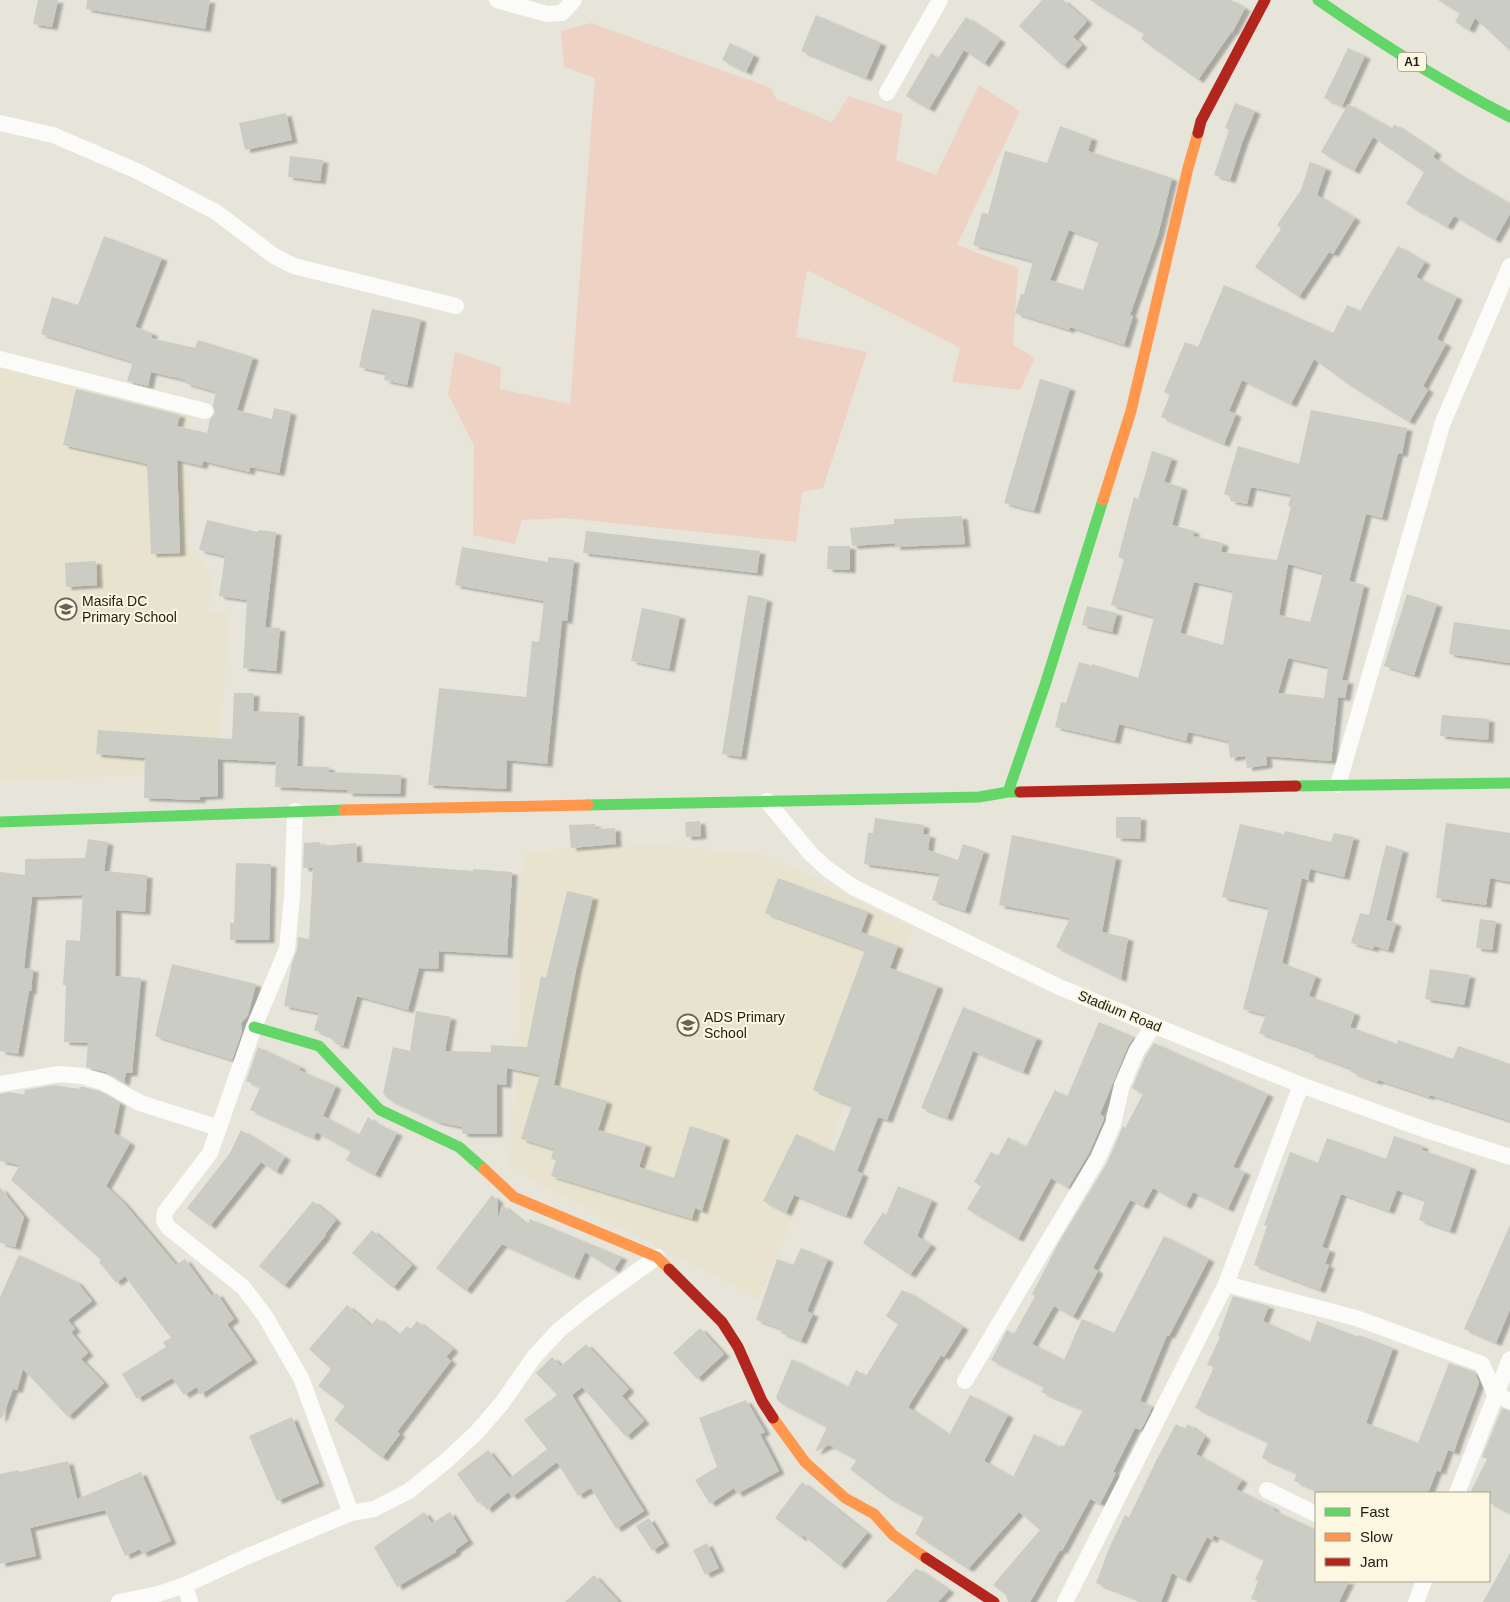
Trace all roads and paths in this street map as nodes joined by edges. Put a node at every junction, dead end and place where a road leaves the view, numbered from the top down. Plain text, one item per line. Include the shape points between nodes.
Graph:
1 (497, 0) edge
2 (574, 0) edge
3 (940, 0) edge
4 (1265, 0) edge
5 (1318, 0) edge
6 (887, 93) dead end
7 (1510, 117) edge
8 (0, 123) edge
9 (1510, 266) edge
10 (456, 306) dead end
11 (0, 358) edge
12 (205, 411) dead end
13 (1510, 783) edge
14 (1338, 785) junction
15 (1008, 792) junction
16 (767, 801) junction
17 (295, 811) junction
18 (0, 822) edge
19 (1154, 1025) junction
20 (254, 1027) junction
21 (0, 1084) edge
22 (1301, 1085) junction
23 (219, 1128) junction
24 (1510, 1156) edge
25 (657, 1257) junction
26 (1226, 1284) junction
27 (1510, 1359) edge
28 (965, 1381) dead end
29 (1503, 1397) edge
30 (1267, 1490) dead end
31 (1458, 1492) edge
32 (351, 1514) junction
33 (1315, 1514) edge
34 (1424, 1582) edge
35 (185, 1585) junction
36 (973, 1597) edge
37 (119, 1602) edge
38 (190, 1602) edge
39 (994, 1602) edge
40 (1065, 1602) edge
41 (1416, 1602) edge

1 - 2 street via 547,14 562,13
3 - 6 street
4 - 15 main road via 1201,121 1131,411
5 - 7 main road, A1 via 1468,97
8 - 10 street via 53,135 137,171 216,212 274,256 294,266
9 - 14 street via 1443,422
11 - 12 street
13 - 14 main road
14 - 15 main road
15 - 16 main road via 979,797
16 - 17 main road
16 - 19 street, Stadium Road via 810,853 853,886 1059,987
17 - 18 main road
17 - 20 street via 292,897 286,949
19 - 22 street, Stadium Road
19 - 28 street via 1122,1085 1113,1124 1098,1158
20 - 23 street
20 - 25 main road via 319,1046 380,1110 459,1147 514,1197
21 - 23 street via 59,1074 82,1076 103,1082 140,1103
22 - 24 street, Stadium Road
22 - 26 street
23 - 32 street via 210,1153 165,1212 164,1221 243,1286 265,1316 301,1378
25 - 32 street via 559,1330 534,1357 478,1432 446,1461 409,1491 374,1509
25 - 36 main road via 722,1322 738,1347 762,1401 805,1462 845,1498 874,1514 893,1535
26 - 29 street via 1356,1318 1482,1364
26 - 40 street
27 - 29 street
29 - 31 street
30 - 33 street
32 - 35 street
34 - 41 street
35 - 37 street
35 - 38 street
36 - 39 main road

